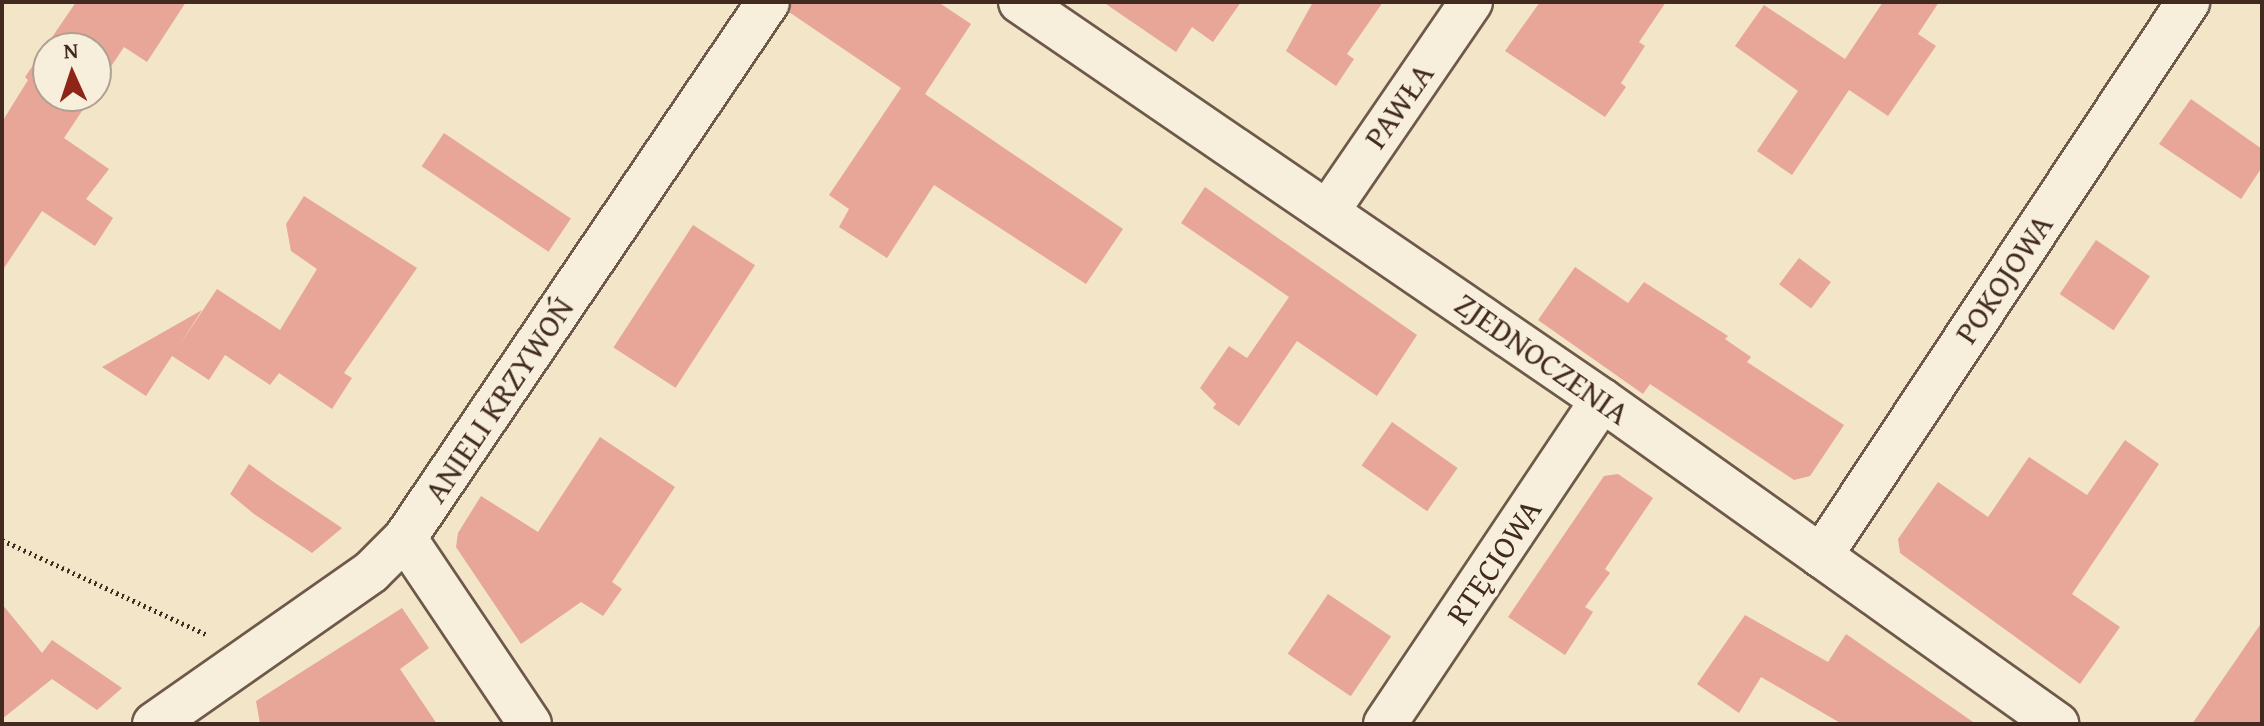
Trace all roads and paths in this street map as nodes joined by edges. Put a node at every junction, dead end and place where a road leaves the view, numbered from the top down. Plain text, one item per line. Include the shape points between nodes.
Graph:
1 (768, 2) edge
2 (1020, 2) edge
3 (1471, 2) edge
4 (2188, 2) edge
5 (1328, 211) junction
6 (1602, 400) junction
7 (405, 538) junction
8 (2, 540) edge
9 (1821, 556) junction
10 (219, 643) dead end
11 (154, 724) edge
12 (530, 724) edge
13 (1385, 724) edge
14 (2057, 724) edge

1 - 7 street, ANIELI KRZYWOŃ
2 - 5 street, ZJEDNOCZENIA
3 - 5 street, PAWŁA
4 - 9 street, POKOJOWA
5 - 6 street, ZJEDNOCZENIA
6 - 9 street, ZJEDNOCZENIA
6 - 13 street, RTĘCIOWA
7 - 11 street, ANIELI KRZYWOŃ via 371,572
7 - 12 street
8 - 10 path via 196,626
9 - 14 street, ZJEDNOCZENIA

